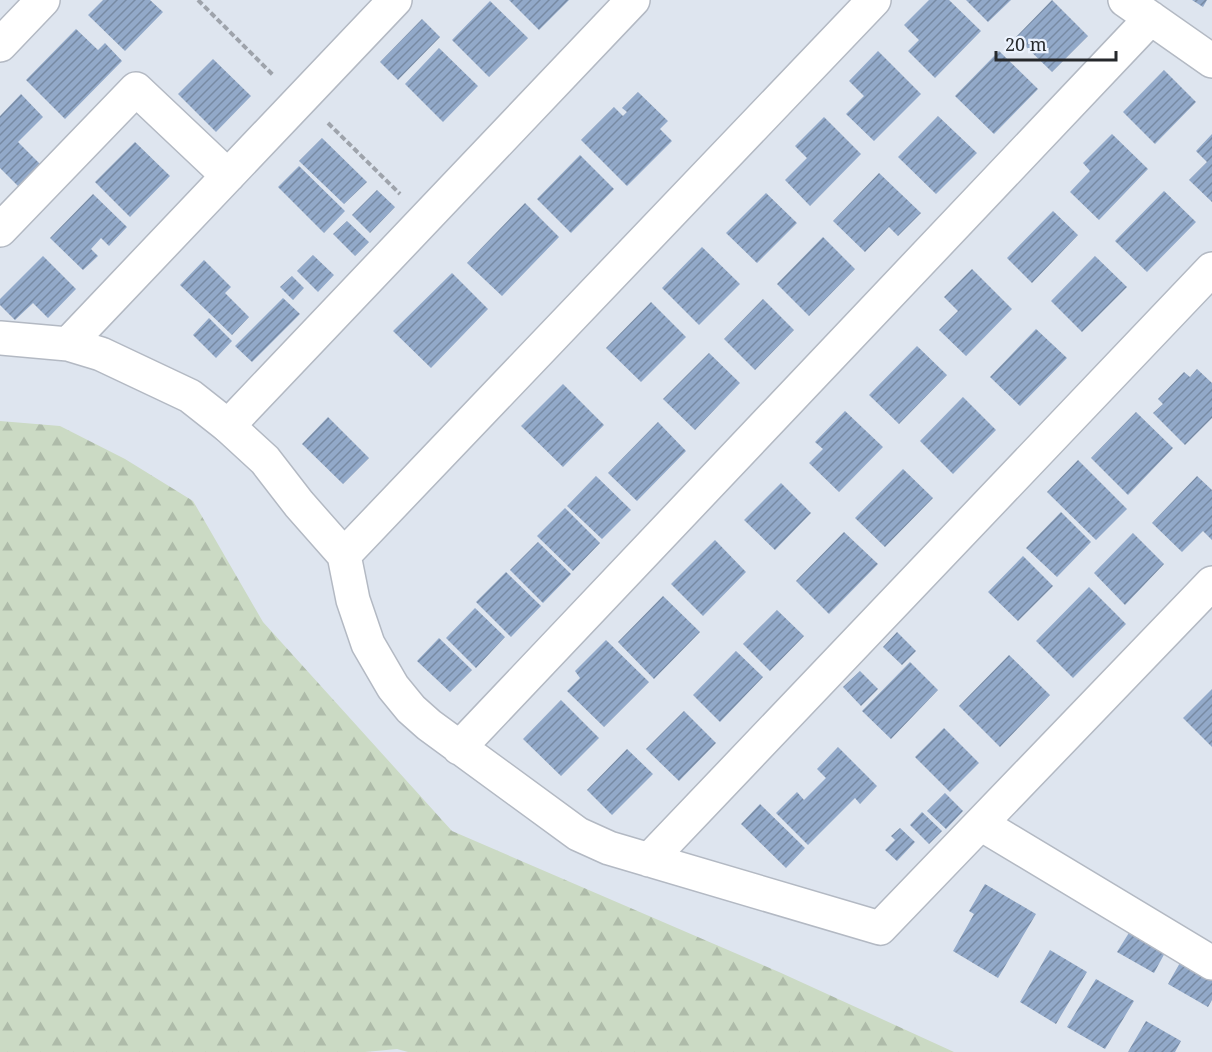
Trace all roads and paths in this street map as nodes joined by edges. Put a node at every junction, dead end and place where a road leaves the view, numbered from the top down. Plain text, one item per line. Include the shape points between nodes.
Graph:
1 (43, 0) edge
2 (395, 0) edge
3 (633, 0) edge
4 (874, 0) edge
5 (1138, 9) edge
6 (0, 45) edge
7 (1212, 61) edge
8 (228, 176) junction
9 (0, 230) edge
10 (1212, 269) edge
11 (0, 338) edge
12 (68, 344) junction
13 (228, 426) junction
14 (344, 555) junction
15 (1212, 583) edge
16 (459, 747) junction
17 (981, 824) junction
18 (650, 860) junction
19 (1206, 949) edge

1 - 6 street
2 - 8 street
3 - 13 street
4 - 14 street
5 - 7 street
5 - 16 street
8 - 9 street via 136,89
8 - 12 street
10 - 18 street
11 - 12 street
12 - 13 street via 101,354 190,396
13 - 14 street via 265,460
14 - 16 street via 353,600 368,644 393,687 423,720
15 - 17 street
16 - 18 street via 578,834 609,849
17 - 18 street via 880,928
17 - 19 street

